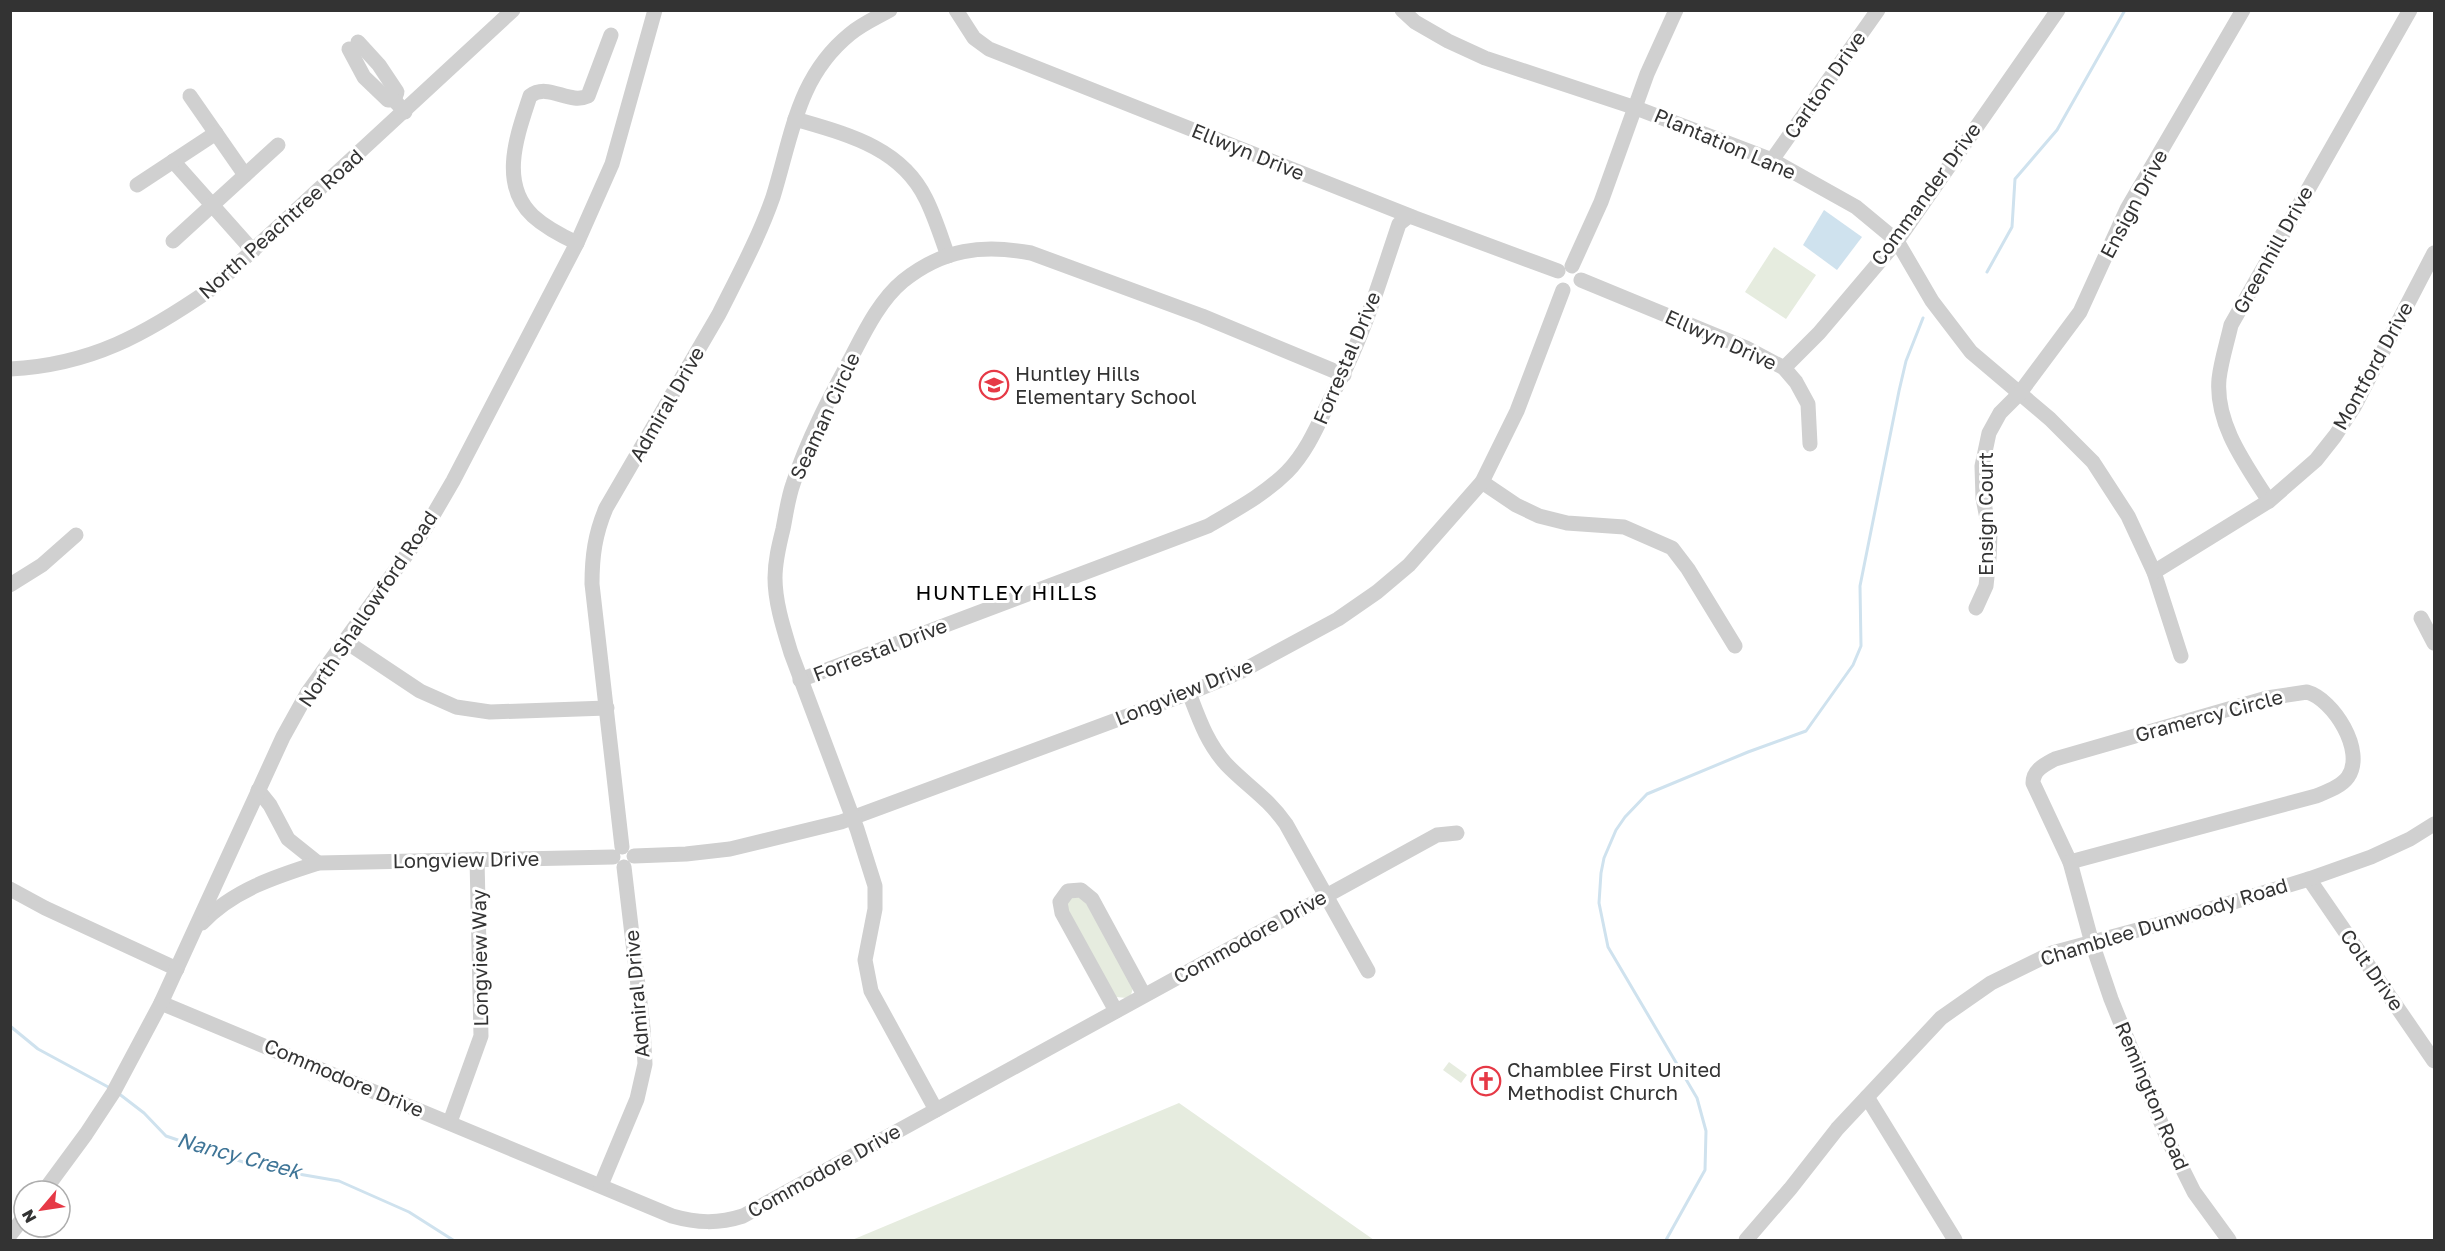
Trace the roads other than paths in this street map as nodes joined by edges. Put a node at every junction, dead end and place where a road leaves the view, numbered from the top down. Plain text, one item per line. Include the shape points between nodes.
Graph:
1 (513, 10) edge
2 (655, 10) edge
3 (890, 10) edge
4 (956, 10) edge
5 (1402, 10) edge
6 (1676, 10) edge
7 (1878, 10) edge
8 (2058, 10) edge
9 (2243, 10) edge
10 (2410, 10) edge
11 (1418, 16) edge
12 (611, 35) dead end
13 (353, 46) dead end
14 (190, 96) dead end
15 (1636, 108) junction
16 (405, 112) junction
17 (795, 119) junction
18 (216, 133) junction
19 (278, 145) dead end
20 (1772, 160) junction
21 (173, 161) junction
22 (245, 175) junction
23 (137, 184) dead end
24 (212, 205) junction
25 (1409, 216) junction
26 (173, 241) dead end
27 (1897, 241) junction
28 (577, 243) junction
29 (253, 251) junction
30 (2434, 253) edge
31 (948, 256) junction
32 (1565, 269) junction
33 (1581, 280) junction
34 (1563, 290) junction
35 (1784, 368) junction
36 (10, 369) edge
37 (1344, 375) junction
38 (2019, 394) junction
39 (1810, 444) dead end
40 (1482, 482) junction
41 (2269, 501) junction
42 (76, 535) dead end
43 (2154, 572) junction
44 (10, 585) edge
45 (1976, 608) dead end
46 (2421, 618) dead end
47 (345, 641) junction
48 (2434, 643) edge
49 (1735, 646) dead end
50 (2181, 656) dead end
51 (800, 680) junction
52 (1189, 693) junction
53 (607, 708) junction
54 (258, 790) junction
55 (852, 818) junction
56 (2434, 824) edge
57 (1457, 833) dead end
58 (623, 857) junction
59 (477, 859) junction
60 (2070, 862) junction
61 (318, 863) junction
62 (2309, 879) junction
63 (10, 889) edge
64 (1327, 895) junction
65 (196, 929) junction
66 (2092, 943) junction
67 (177, 969) junction
68 (1368, 972) dead end
69 (1144, 995) junction
70 (161, 1003) junction
71 (1116, 1011) junction
72 (2434, 1061) edge
73 (1868, 1097) junction
74 (936, 1110) junction
75 (450, 1122) junction
76 (53, 1179) edge
77 (601, 1185) junction
78 (1746, 1240) edge
79 (1955, 1240) edge
80 (2229, 1240) edge

1 - 16 street, North Peachtree Road
2 - 28 street, North Shallowford Road via 612,164
3 - 17 street, Admiral Drive via 850,33 830,51 813,74
4 - 25 street, Ellwyn Drive via 974,38 989,50
5 - 11 street, Plantation Lane
6 - 15 street
7 - 20 street, Carlton Drive
8 - 27 street, Commander Drive
9 - 38 street, Ensign Drive via 2127,209 2080,312
10 - 41 street, Greenhill Drive via 2231,325 2219,381 2222,413 2236,449
11 - 15 street, Plantation Lane via 1485,58
12 - 28 street via 588,96 580,99 535,92 530,96 514,142 516,183 526,206 532,215
13 - 16 street via 364,77
14 - 18 street
15 - 20 street, Plantation Lane
15 - 32 street via 1601,202
16 - 29 street, North Peachtree Road
17 - 31 street via 852,136 895,160 926,198
17 - 53 street, Admiral Drive via 768,210 735,282 599,524 592,555 592,584
18 - 21 street
18 - 22 street
19 - 22 street
20 - 27 street, Plantation Lane via 1856,207
21 - 23 street
21 - 24 street
22 - 24 street
24 - 26 street
24 - 29 street
25 - 32 street, Ellwyn Drive
25 - 37 street, Forrestal Drive via 1399,224
27 - 35 street, Commander Drive
27 - 38 street, Plantation Lane via 1932,301 1971,352
28 - 47 street, North Shallowford Road via 436,510
29 - 36 street, North Peachtree Road via 211,289 164,321 123,342 54,365
30 - 41 street, Montford Drive via 2335,436 2316,460
31 - 37 street, Seaman Circle via 1001,247 1031,253 1202,316
31 - 51 street, Seaman Circle via 903,282 877,313 825,408 793,485 775,580 783,625
32 - 33 street via 1579,272
32 - 34 street via 1556,283
33 - 34 street via 1574,290
33 - 35 street, Ellwyn Drive via 1746,348
34 - 40 street, Longview Drive via 1517,411
35 - 39 street, Ellwyn Drive via 1808,404
37 - 51 street, Forrestal Drive via 1303,453 1287,472 1208,526
38 - 43 street, Plantation Lane via 2093,462 2128,516
38 - 45 street, Ensign Court via 2000,413 1983,449 1989,558 1986,586
40 - 49 street via 1539,516 1567,523 1624,527 1672,548
40 - 52 street, Longview Drive via 1409,565 1377,592 1294,644
41 - 43 street, Montford Drive
42 - 44 street via 42,565
43 - 50 street, Plantation Lane
46 - 48 street
47 - 53 street via 420,691 456,707 490,712
47 - 54 street, North Shallowford Road via 308,692
51 - 55 street, Seaman Circle
52 - 55 street, Longview Drive
52 - 64 street via 1215,751 1279,813
53 - 58 street, Admiral Drive
54 - 61 street via 288,839
54 - 65 street, North Shallowford Road
55 - 58 street, Longview Drive via 730,849
55 - 74 street, Seaman Circle via 869,864 876,898 866,947 871,992
56 - 62 street, Chamblee Dunwoody Road via 2371,857
57 - 64 street, Commodore Drive via 1437,835
58 - 59 street, Longview Drive
58 - 77 street, Admiral Drive via 645,1064 637,1099
59 - 61 street, Longview Drive
59 - 75 street, Longview Way via 481,1036
60 - 60 street, Gramercy Circle via 2316,796 2355,770 2346,730 2316,691 2267,698 2055,759 2031,774
60 - 66 street, Gramercy Circle
61 - 65 street, Longview Drive via 276,876 243,892
62 - 66 street, Chamblee Dunwoody Road
62 - 72 street, Colt Drive
63 - 67 street
64 - 68 street
64 - 69 street, Commodore Drive
65 - 67 street, North Shallowford Road
66 - 73 street, Chamblee Dunwoody Road via 2052,953 1991,983 1941,1018
66 - 80 street, Remington Road via 2168,1140 2194,1192
67 - 70 street, North Shallowford Road
69 - 71 street, Commodore Drive
69 - 71 street via 1092,899 1081,890 1068,891 1060,902 1062,913
70 - 75 street, Commodore Drive
70 - 76 street, North Shallowford Road via 115,1089
71 - 74 street, Commodore Drive
73 - 78 street, Chamblee Dunwoody Road
73 - 79 street
74 - 77 street, Commodore Drive via 735,1219 693,1222
75 - 77 street, Commodore Drive

